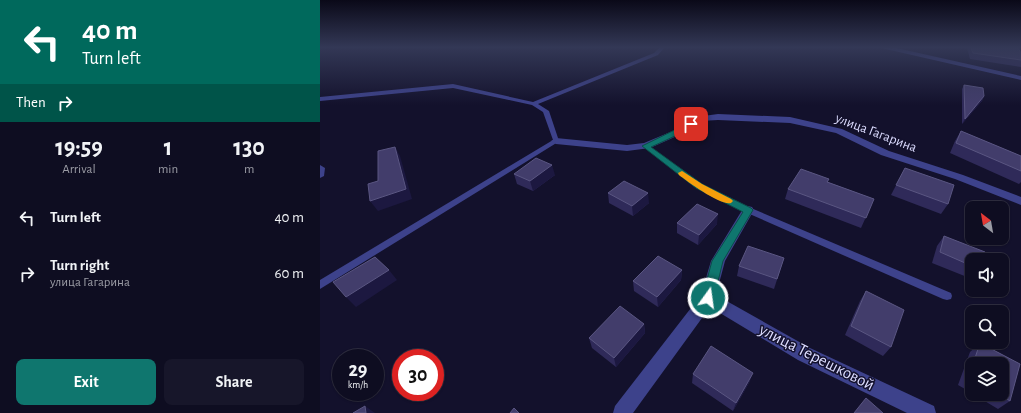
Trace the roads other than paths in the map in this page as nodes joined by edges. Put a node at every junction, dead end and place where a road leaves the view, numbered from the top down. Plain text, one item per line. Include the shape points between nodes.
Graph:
1 (626, 66) edge
2 (966, 66) edge
3 (1021, 78) edge
4 (320, 99) edge
5 (534, 104) junction
6 (556, 141) junction
7 (646, 146) junction
8 (320, 167) edge
9 (320, 176) edge
10 (1021, 201) edge
11 (748, 210) junction
12 (320, 285) edge
13 (947, 296) dead end
14 (708, 298) junction
15 (622, 413) edge
16 (927, 413) edge

1 - 5 lane
2 - 3 street
4 - 5 lane via 453,86
5 - 6 lane via 546,111
6 - 7 street, улица Гагарина via 627,148
6 - 12 lane
7 - 10 street, улица Гагарина via 683,130 699,118 790,120 839,131 885,153
7 - 11 lane via 699,186
8 - 9 lane
11 - 13 lane
11 - 14 street via 718,261
14 - 15 street
14 - 16 street, улица Терешковой via 804,354

